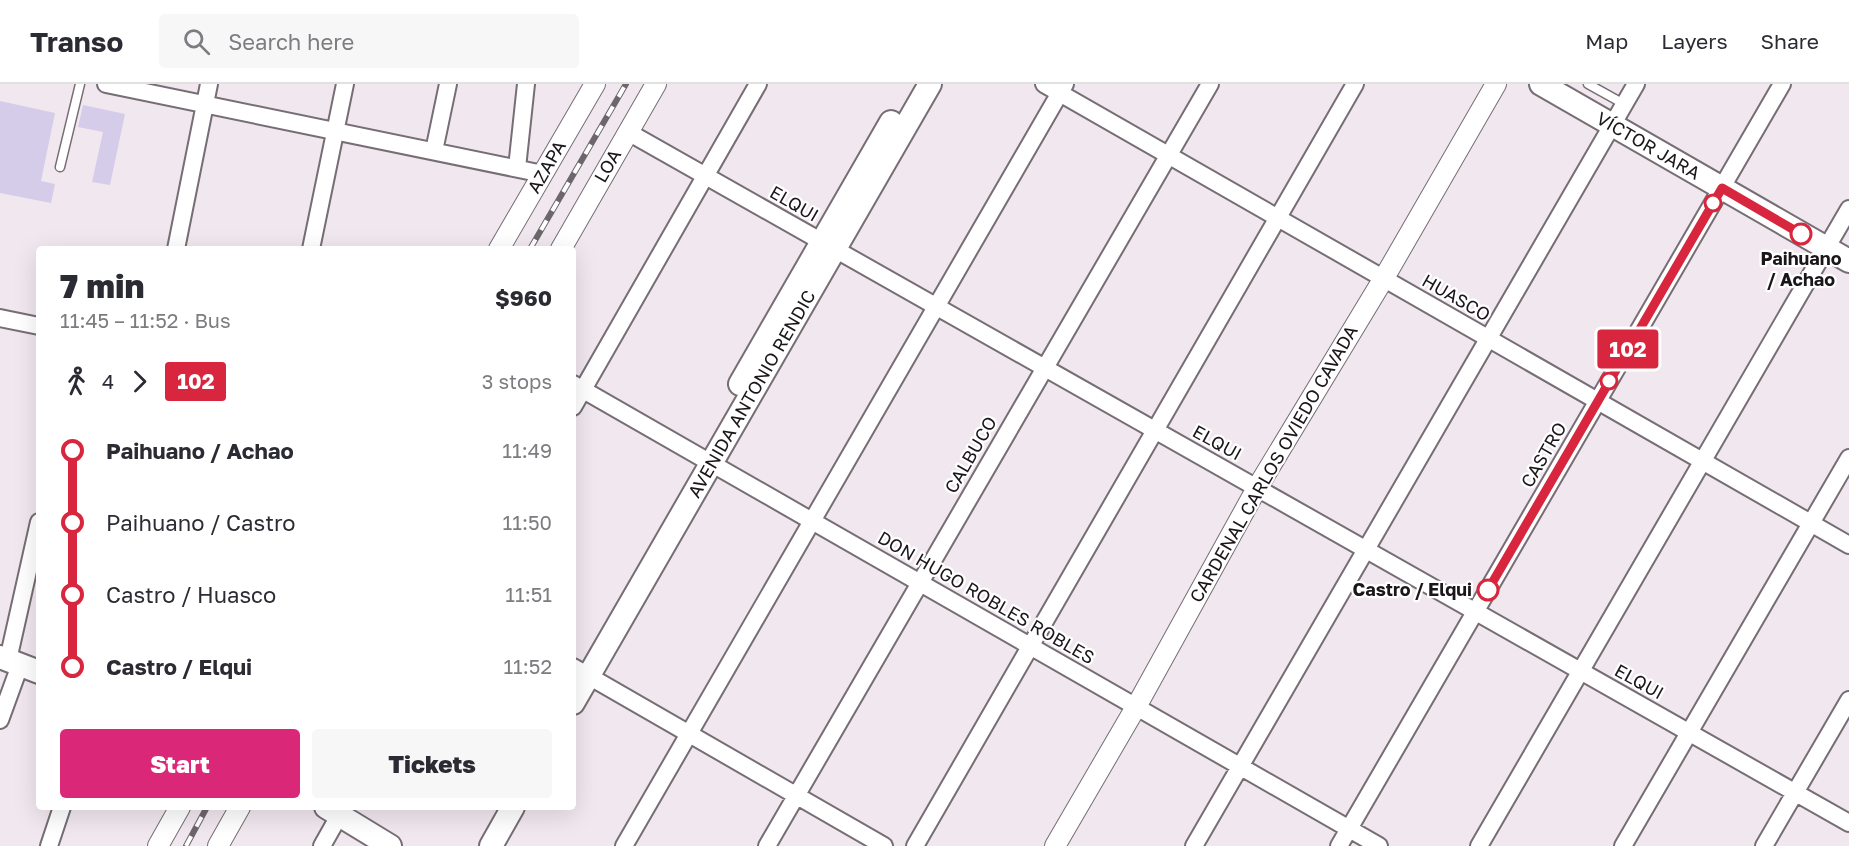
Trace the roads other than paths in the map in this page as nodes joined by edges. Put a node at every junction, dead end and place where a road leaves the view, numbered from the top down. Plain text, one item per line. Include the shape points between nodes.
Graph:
1 (80, 84) edge
2 (106, 84) edge
3 (209, 84) edge
4 (345, 84) edge
5 (448, 84) edge
6 (526, 84) edge
7 (595, 84) edge
8 (656, 84) edge
9 (758, 84) edge
10 (913, 84) edge
11 (930, 84) edge
12 (1044, 84) edge
13 (1210, 84) edge
14 (1355, 84) edge
15 (1496, 84) edge
16 (1541, 84) edge
17 (1588, 84) edge
18 (1636, 84) edge
19 (1782, 84) edge
20 (1062, 88) edge
21 (205, 104) junction
22 (1624, 104) junction
23 (1612, 125) junction
24 (336, 131) junction
25 (628, 132) junction
26 (434, 151) junction
27 (1168, 155) junction
28 (60, 167) dead end
29 (517, 168) junction
30 (543, 174) junction
31 (705, 176) junction
32 (1722, 188) junction
33 (1849, 209) edge
34 (1278, 218) junction
35 (177, 246) edge
36 (312, 246) edge
37 (501, 246) edge
38 (563, 246) edge
39 (829, 246) junction
40 (1826, 248) junction
41 (1849, 261) edge
42 (1384, 278) junction
43 (936, 306) junction
44 (0, 318) edge
45 (36, 325) edge
46 (1488, 338) junction
47 (1045, 368) junction
48 (578, 387) edge
49 (1598, 401) junction
50 (1155, 430) junction
51 (1849, 458) edge
52 (705, 459) junction
53 (1702, 461) junction
54 (1257, 488) junction
55 (812, 521) junction
56 (1811, 524) junction
57 (1849, 545) edge
58 (36, 550) edge
59 (1366, 550) junction
60 (920, 583) junction
61 (1476, 612) junction
62 (1030, 645) junction
63 (17, 663) edge
64 (578, 672) edge
65 (1580, 672) junction
66 (1849, 700) edge
67 (1136, 706) junction
68 (0, 720) edge
69 (1689, 732) junction
70 (689, 734) junction
71 (1240, 766) junction
72 (1795, 792) junction
73 (796, 795) junction
74 (61, 810) edge
75 (178, 810) edge
76 (238, 810) edge
77 (336, 810) edge
78 (495, 810) edge
79 (511, 810) edge
80 (1849, 823) edge
81 (1349, 829) junction
82 (49, 846) edge
83 (158, 846) edge
84 (218, 846) edge
85 (322, 846) edge
86 (390, 846) edge
87 (474, 846) edge
88 (491, 846) edge
89 (624, 846) edge
90 (766, 846) edge
91 (884, 846) edge
92 (915, 846) edge
93 (1055, 846) edge
94 (1194, 846) edge
95 (1339, 846) edge
96 (1379, 846) edge
97 (1479, 846) edge
98 (1623, 846) edge
99 (1764, 846) edge

1 - 28 lane
2 - 21 street
3 - 21 street
4 - 24 street
5 - 26 street
6 - 29 street
7 - 30 street, AZAPA
8 - 25 street, LOA
9 - 31 street
10 - 39 main road, AVENIDA ANTONIO RENDIC
11 - 39 main road, AVENIDA ANTONIO RENDIC
12 - 20 street, HUASCO
13 - 27 street, CALBUCO
14 - 34 street
15 - 42 street, CARDENAL CARLOS OVIEDO CAVADA
16 - 23 main road, VÍCTOR JARA
17 - 22 lane
18 - 22 street
19 - 32 street, CASTRO
20 - 27 street, HUASCO
20 - 43 street
21 - 24 street
21 - 35 street
22 - 23 street
23 - 32 main road, VÍCTOR JARA
23 - 46 street
24 - 26 street
24 - 36 street
25 - 31 street, ELQUI
25 - 38 street, LOA
26 - 29 street
27 - 34 street, HUASCO
27 - 47 street, CALBUCO
29 - 30 street
30 - 37 street, AZAPA
31 - 39 street, ELQUI
31 - 48 street
32 - 40 main road, VÍCTOR JARA
32 - 49 street, CASTRO
33 - 40 street
34 - 42 street, HUASCO
34 - 50 street
39 - 43 street, ELQUI
39 - 52 main road, AVENIDA ANTONIO RENDIC
40 - 41 main road, VÍCTOR JARA
40 - 53 street
42 - 46 street, HUASCO
42 - 54 street, CARDENAL CARLOS OVIEDO CAVADA
43 - 47 street, ELQUI
43 - 55 street
44 - 45 street
46 - 49 street, HUASCO
46 - 59 street
47 - 50 street, ELQUI
47 - 60 street, CALBUCO
48 - 52 street, DON HUGO ROBLES ROBLES
49 - 53 street, HUASCO
49 - 61 street, CASTRO
50 - 54 street, ELQUI
50 - 62 street
51 - 56 street
52 - 55 street, DON HUGO ROBLES ROBLES
52 - 64 main road, AVENIDA ANTONIO RENDIC
53 - 56 street, HUASCO
53 - 65 street
54 - 59 street, ELQUI
54 - 67 street, CARDENAL CARLOS OVIEDO CAVADA
55 - 60 street, DON HUGO ROBLES ROBLES
55 - 70 street
56 - 57 street, HUASCO
56 - 69 street
58 - 63 street
59 - 61 street, ELQUI
59 - 71 street
60 - 62 street, DON HUGO ROBLES ROBLES
60 - 73 street, CALBUCO
61 - 65 street, ELQUI
61 - 81 street, CASTRO
62 - 67 street, DON HUGO ROBLES ROBLES
62 - 92 street
63 - 68 street
64 - 70 street
65 - 69 street, ELQUI
65 - 97 street
66 - 72 street
67 - 71 street, DON HUGO ROBLES ROBLES
67 - 93 street, CARDENAL CARLOS OVIEDO CAVADA
69 - 72 street, ELQUI
69 - 98 street
70 - 73 street
70 - 89 street
71 - 81 street, DON HUGO ROBLES ROBLES
71 - 94 street
72 - 80 street, ELQUI
72 - 99 street
73 - 90 street, CALBUCO
73 - 91 street
74 - 82 street
75 - 83 street
76 - 84 street
77 - 85 street
77 - 86 main road
78 - 87 main road
79 - 88 main road
81 - 95 street, CASTRO
81 - 96 street, DON HUGO ROBLES ROBLES

